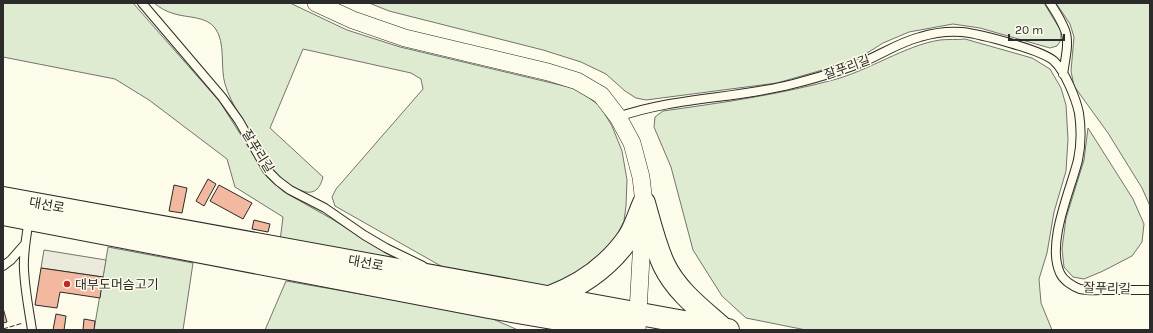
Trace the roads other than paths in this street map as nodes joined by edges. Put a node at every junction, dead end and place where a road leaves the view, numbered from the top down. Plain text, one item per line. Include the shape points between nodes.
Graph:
1 (142, 3) edge
2 (316, 3) edge
3 (1050, 3) edge
4 (1063, 74) junction
5 (618, 116) junction
6 (3, 198) edge
7 (644, 203) junction
8 (3, 214) edge
9 (29, 220) junction
10 (25, 244) junction
11 (3, 266) edge
12 (452, 279) junction
13 (1150, 290) edge
14 (550, 297) junction
15 (489, 307) junction
16 (637, 322) edge
17 (32, 330) edge
18 (540, 330) edge
19 (623, 330) edge
20 (726, 330) edge

1 - 12 lane, 잘푸리길 via 222,97 267,170 278,181 386,248
2 - 5 street via 353,20 405,38 577,81 601,94
3 - 4 lane via 1068,35
4 - 5 lane, 잘푸리길 via 1054,61 1040,54 983,36 962,32 941,33 920,37 862,62 792,84 749,94 657,106
4 - 13 lane, 잘푸리길 via 1079,113 1080,136 1078,158 1061,215 1056,261 1060,274 1068,283 1080,289
5 - 7 street via 632,143 641,177
6 - 12 street, 대선로
7 - 14 street via 629,237 602,268 581,283
7 - 16 street
7 - 20 street via 665,266 676,284
8 - 9 street, 대선로
9 - 10 lane, 대선로
9 - 15 street, 대선로
10 - 11 lane
10 - 17 lane, 대선로 via 26,296
12 - 14 street, 대선로
14 - 16 street, 대선로
15 - 18 street
15 - 19 street, 대선로
16 - 20 street, 대선로

